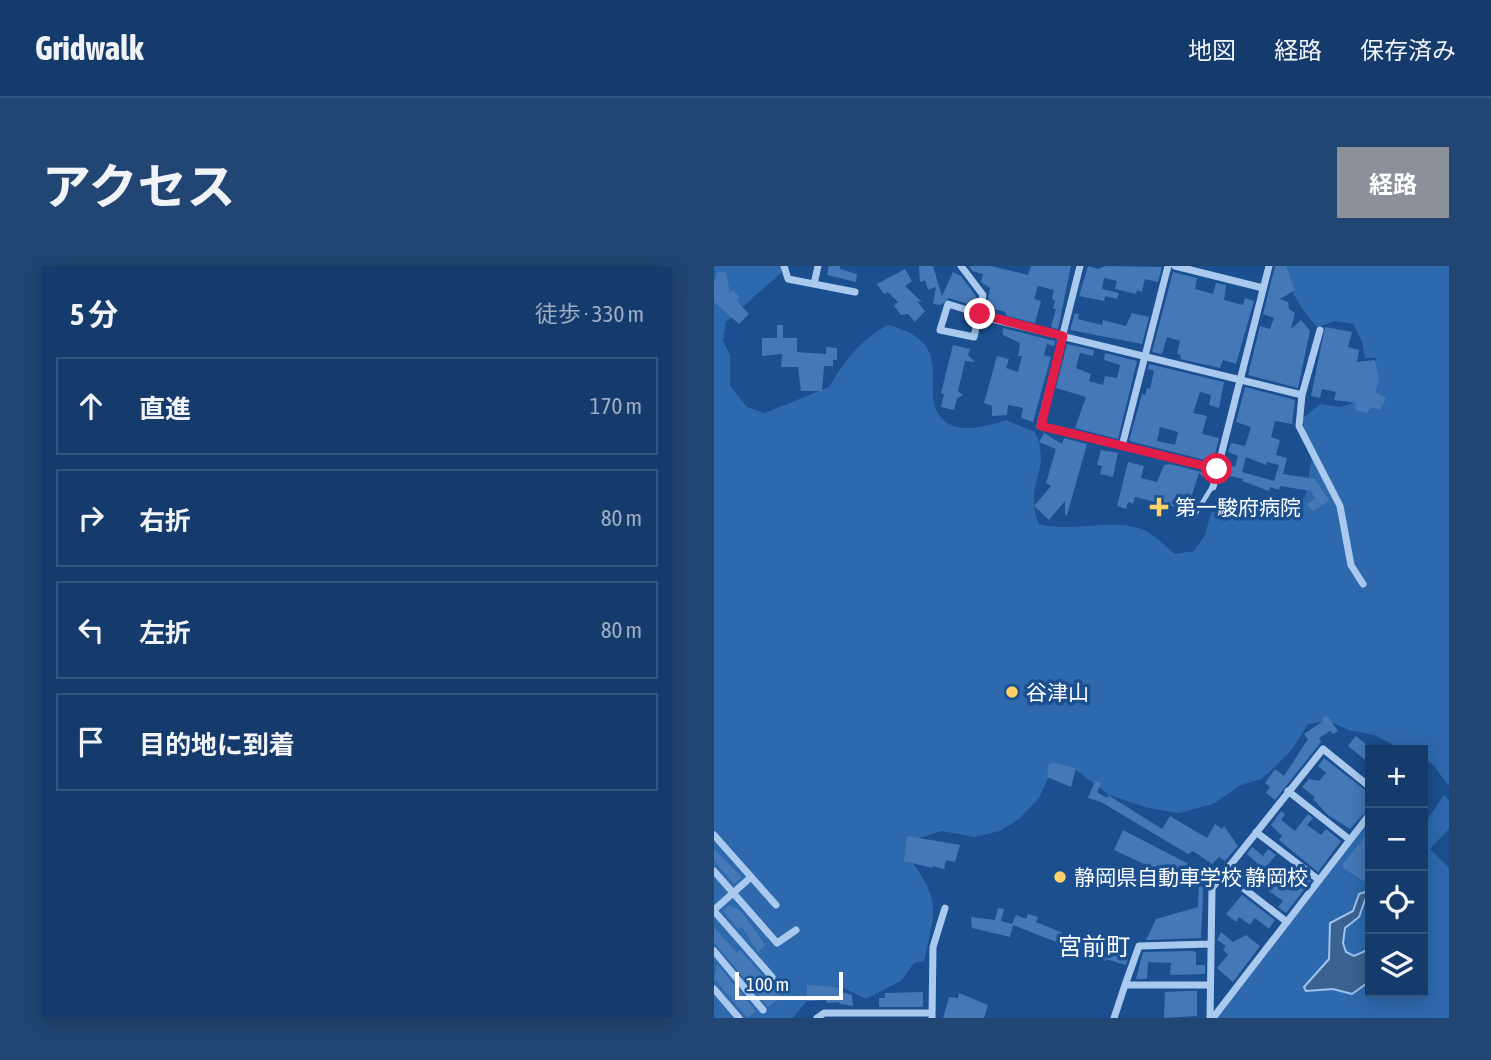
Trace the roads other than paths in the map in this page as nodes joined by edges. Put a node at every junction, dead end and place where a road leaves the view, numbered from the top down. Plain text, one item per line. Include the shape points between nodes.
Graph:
1 (784, 266) edge
2 (818, 266) edge
3 (961, 266) edge
4 (1080, 266) edge
5 (1168, 266) edge
6 (1175, 266) edge
7 (1269, 266) edge
8 (814, 284) junction
9 (1263, 288) junction
10 (855, 292) dead end
11 (980, 315) junction
12 (1320, 330) dead end
13 (1063, 336) junction
14 (1145, 356) junction
15 (1240, 379) junction
16 (1302, 395) junction
17 (1122, 446) junction
18 (1217, 469) junction
19 (1213, 486) joint
20 (1194, 516) dead end
21 (1363, 584) dead end
22 (1365, 783) edge
23 (1288, 791) junction
24 (1365, 821) edge
25 (1256, 832) junction
26 (714, 835) edge
27 (1350, 841) junction
28 (714, 872) edge
29 (1224, 873) junction
30 (751, 877) junction
31 (1319, 880) junction
32 (733, 893) junction
33 (776, 905) dead end
34 (945, 908) dead end
35 (714, 911) edge
36 (1287, 922) junction
37 (796, 930) dead end
38 (1211, 944) junction
39 (714, 951) edge
40 (772, 977) dead end
41 (1125, 985) junction
42 (1210, 985) junction
43 (714, 989) edge
44 (763, 1010) dead end
45 (932, 1015) edge
46 (824, 1016) edge
47 (739, 1018) edge
48 (817, 1018) edge
49 (1114, 1018) edge
50 (1211, 1018) edge

1 - 8 street via 788,279
2 - 8 street
3 - 11 street via 983,295
4 - 13 street
5 - 14 street
6 - 9 street
7 - 9 street
8 - 10 street
9 - 15 street
11 - 11 street via 971,339 940,330 948,304
11 - 13 street
12 - 16 street
13 - 14 street
13 - 17 street via 1041,426
14 - 15 street
14 - 17 street
15 - 16 street
15 - 18 street
16 - 21 street via 1299,426 1340,506 1351,565
17 - 18 street
18 - 19 street
19 - 20 lane
22 - 23 street via 1324,749
23 - 25 street
23 - 27 street
24 - 27 street
25 - 29 street
25 - 31 street
26 - 30 street
27 - 31 street
28 - 32 street
29 - 36 street
29 - 38 street via 1212,888
30 - 32 street
30 - 33 street
31 - 36 street
32 - 35 street
32 - 37 street via 777,943
34 - 45 street via 933,947
35 - 40 street
36 - 50 street
38 - 41 street via 1139,946
38 - 42 street
39 - 44 street
41 - 42 street
41 - 49 street
42 - 50 street
43 - 47 street
45 - 46 street
46 - 48 street

